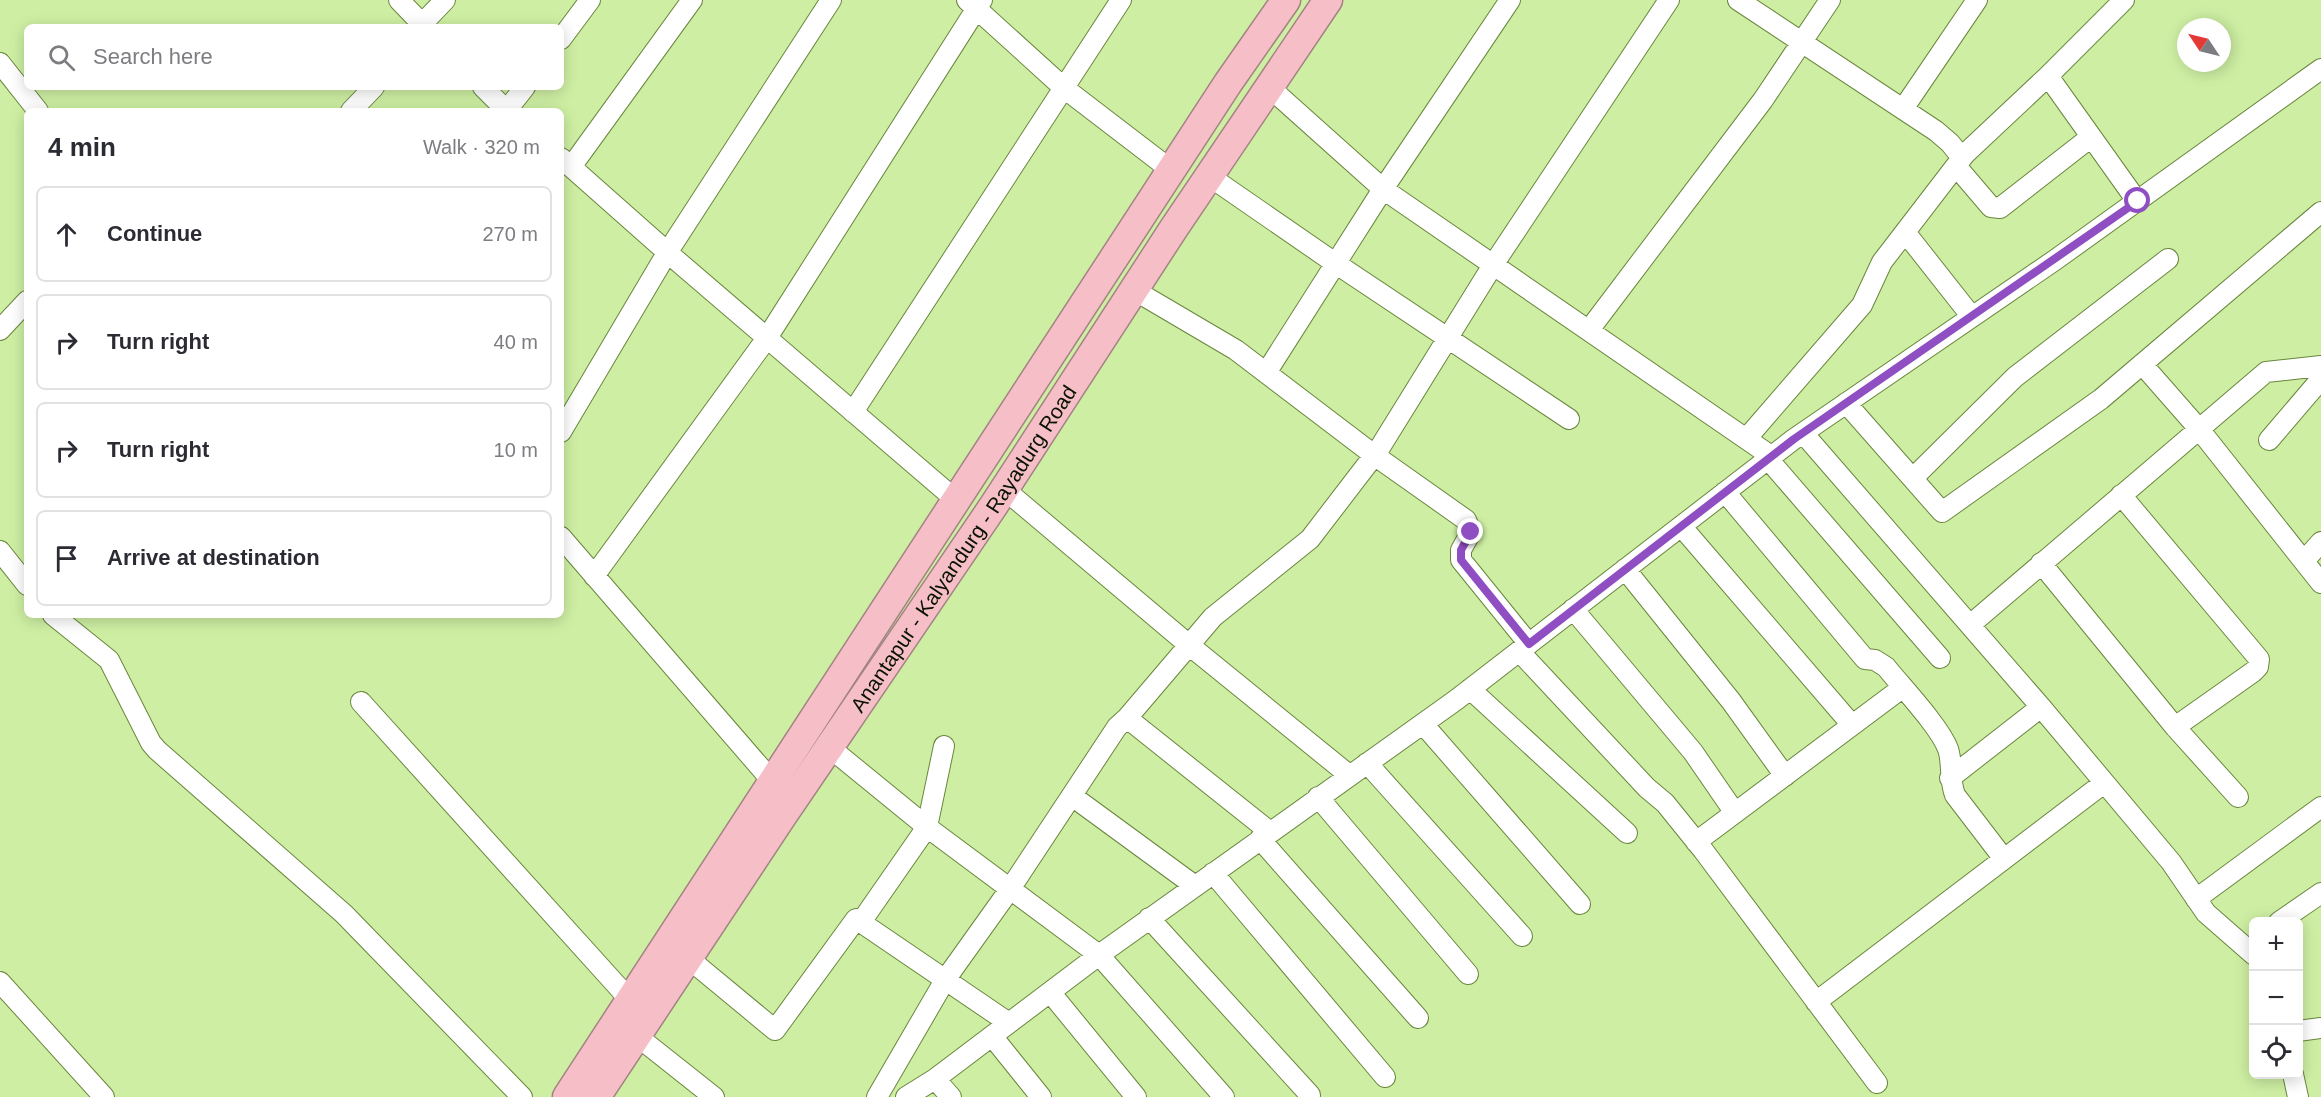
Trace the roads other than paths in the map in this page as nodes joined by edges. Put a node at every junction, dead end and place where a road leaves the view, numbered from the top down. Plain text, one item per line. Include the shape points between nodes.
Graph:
1 (399, 0) edge
2 (446, 0) edge
3 (590, 0) edge
4 (692, 0) edge
5 (831, 0) edge
6 (1122, 0) edge
7 (1287, 0) edge
8 (1328, 0) edge
9 (1510, 0) edge
10 (1669, 0) edge
11 (1738, 0) edge
12 (1830, 0) edge
13 (1977, 0) edge
14 (2124, 0) edge
15 (975, 3) edge
16 (421, 24) edge
17 (425, 24) edge
18 (564, 35) edge
19 (1802, 42) junction
20 (0, 63) edge
21 (2321, 69) edge
22 (2048, 76) junction
23 (1269, 87) junction
24 (1064, 88) junction
25 (371, 90) edge
26 (486, 90) edge
27 (523, 90) edge
28 (36, 108) edge
29 (354, 108) edge
30 (504, 108) edge
31 (509, 108) edge
32 (1903, 109) junction
33 (2091, 137) junction
34 (1959, 162) junction
35 (566, 163) edge
36 (1171, 170) junction
37 (1209, 176) junction
38 (1383, 189) junction
39 (2138, 201) junction
40 (2321, 212) edge
41 (1905, 232) junction
42 (668, 253) junction
43 (2168, 259) dead end
44 (1335, 264) junction
45 (1493, 265) junction
46 (1134, 290) junction
47 (24, 304) edge
48 (1972, 317) junction
49 (0, 330) edge
50 (1589, 330) junction
51 (767, 338) junction
52 (1448, 339) junction
53 (2142, 364) junction
54 (2321, 366) edge
55 (1266, 373) junction
56 (2321, 379) edge
57 (1846, 403) junction
58 (853, 412) junction
59 (1569, 419) dead end
60 (564, 427) edge
61 (2199, 429) junction
62 (1803, 433) junction
63 (1746, 439) junction
64 (2269, 440) dead end
65 (1374, 455) junction
66 (1769, 458) junction
67 (1912, 478) junction
68 (1004, 489) junction
69 (1725, 492) junction
70 (2121, 495) junction
71 (956, 500) junction
72 (1681, 526) junction
73 (564, 541) edge
74 (2321, 542) edge
75 (0, 551) edge
76 (2304, 561) junction
77 (2041, 563) junction
78 (1625, 569) junction
79 (594, 576) junction
80 (24, 581) edge
81 (2321, 583) edge
82 (1573, 609) junction
83 (57, 618) edge
84 (1970, 625) junction
85 (1189, 645) junction
86 (1524, 647) junction
87 (1940, 658) dead end
88 (1902, 688) junction
89 (1470, 689) junction
90 (361, 702) dead end
91 (2041, 707) junction
92 (1127, 718) junction
93 (1423, 724) junction
94 (1852, 725) junction
95 (2175, 727) junction
96 (944, 746) dead end
97 (830, 747) junction
98 (1367, 763) junction
99 (1349, 775) junction
100 (1785, 776) junction
101 (1950, 778) junction
102 (772, 782) junction
103 (2104, 783) junction
104 (1072, 796) junction
105 (1318, 797) junction
106 (2238, 797) dead end
107 (792, 803) junction
108 (2321, 807) edge
109 (1735, 813) junction
110 (927, 827) junction
111 (1627, 833) dead end
112 (1265, 835) junction
113 (1696, 842) junction
114 (2004, 859) junction
115 (1213, 873) junction
116 (1195, 886) junction
117 (1010, 889) junction
118 (2321, 893) edge
119 (2196, 899) junction
120 (1580, 904) dead end
121 (2285, 917) edge
122 (1149, 918) junction
123 (861, 922) junction
124 (1522, 936) dead end
125 (2249, 946) edge
126 (1099, 955) junction
127 (688, 958) junction
128 (1468, 974) dead end
129 (945, 980) junction
130 (0, 982) edge
131 (1050, 992) junction
132 (630, 1000) junction
133 (1816, 1002) junction
134 (1418, 1018) dead end
135 (1009, 1023) junction
136 (2321, 1028) edge
137 (2303, 1030) edge
138 (637, 1036) junction
139 (992, 1036) junction
140 (1386, 1077) dead end
141 (936, 1079) junction
142 (2294, 1079) edge
143 (1877, 1083) dead end
144 (1310, 1095) dead end
145 (104, 1097) edge
146 (522, 1097) edge
147 (567, 1097) edge
148 (596, 1097) edge
149 (714, 1097) edge
150 (877, 1097) edge
151 (906, 1097) edge
152 (951, 1097) edge
153 (1041, 1097) edge
154 (1136, 1097) edge
155 (1224, 1097) edge
156 (2298, 1097) edge

1 - 16 street
2 - 17 street
3 - 18 street
4 - 35 street
5 - 42 street
6 - 24 street
7 - 36 highway, Anantapur - Kalyandurg - Rayadurg Road
8 - 23 highway, Anantapur - Kalyandurg - Rayadurg Road
9 - 38 street
10 - 45 street
11 - 19 street
12 - 19 street
13 - 32 street
14 - 22 street
15 - 24 street
15 - 51 street
19 - 32 street
19 - 50 street via 1763,100
20 - 28 street
21 - 39 street
22 - 33 street
22 - 34 street
23 - 37 highway, Anantapur - Kalyandurg - Rayadurg Road
23 - 38 street
24 - 36 street
24 - 58 street
25 - 29 street
26 - 30 street
27 - 31 street
32 - 34 street via 1944,136
33 - 34 street via 1996,209
33 - 39 street
34 - 41 street
35 - 42 street
36 - 71 highway, Anantapur - Kalyandurg - Rayadurg Road
37 - 44 street
37 - 46 highway, Anantapur - Kalyandurg - Rayadurg Road
38 - 44 street
38 - 45 street
39 - 48 street
40 - 53 street
41 - 48 street
41 - 63 street via 1882,262 1862,304
42 - 51 street
42 - 60 street
43 - 67 street via 2015,377
44 - 52 street
44 - 55 street
45 - 50 street
45 - 52 street
46 - 55 street via 1236,350
46 - 68 highway, Anantapur - Kalyandurg - Rayadurg Road
47 - 49 street
48 - 57 street
50 - 63 street
51 - 58 street
51 - 79 street
52 - 59 street
52 - 65 street
53 - 61 street
53 - 67 street via 2101,399 1942,512
54 - 61 street via 2266,372
55 - 65 street
56 - 64 street
57 - 62 street
57 - 67 street
58 - 71 street
61 - 70 street
61 - 76 street
62 - 66 street
62 - 84 street
63 - 66 street
65 - 85 street via 1310,538 1213,617
65 - 86 street via 1466,520 1471,532 1461,550 1461,560
66 - 69 street
66 - 87 street
68 - 85 street
68 - 97 highway, Anantapur - Kalyandurg - Rayadurg Road
69 - 72 street
69 - 88 street via 1865,658 1880,662
70 - 77 street
70 - 95 street via 2259,659 2253,672
71 - 102 highway, Anantapur - Kalyandurg - Rayadurg Road
72 - 78 street
72 - 94 street
73 - 79 street
74 - 76 street
75 - 80 street
76 - 81 street
77 - 84 street
77 - 95 street
78 - 82 street
78 - 100 street via 1731,701
79 - 102 street
82 - 86 street
82 - 109 street via 1693,752
83 - 146 street via 109,660 157,750 344,914
84 - 91 street
85 - 92 street
85 - 99 street
86 - 89 street
86 - 113 street
88 - 94 street
88 - 101 street via 1945,743
89 - 93 street
89 - 111 street
90 - 132 street
91 - 101 street
91 - 103 street
92 - 104 street
92 - 112 street
93 - 98 street
93 - 120 street
94 - 100 street
95 - 106 street
96 - 110 street
97 - 107 highway, Anantapur - Kalyandurg - Rayadurg Road
97 - 110 street
98 - 99 street
98 - 124 street
99 - 105 street
100 - 109 street
101 - 114 street via 1955,795
102 - 107 street
102 - 132 highway, Anantapur - Kalyandurg - Rayadurg Road
103 - 114 street
103 - 119 street via 2171,862
104 - 116 street
104 - 117 street
105 - 112 street
105 - 128 street
107 - 127 highway, Anantapur - Kalyandurg - Rayadurg Road
108 - 119 street
109 - 113 street
110 - 117 street
110 - 123 street
112 - 115 street
112 - 134 street
113 - 133 street
114 - 133 street
115 - 116 street
115 - 140 street
116 - 122 street
117 - 126 street
117 - 129 street
118 - 121 street
119 - 125 street via 2212,920
122 - 126 street
122 - 144 street
123 - 127 street via 856,919 775,1030
123 - 129 street
126 - 131 street
126 - 155 street
127 - 138 highway, Anantapur - Kalyandurg - Rayadurg Road
129 - 135 street
129 - 150 street
130 - 145 street
131 - 135 street
131 - 154 street
132 - 147 highway, Anantapur - Kalyandurg - Rayadurg Road
133 - 143 street
135 - 139 street
136 - 137 street
138 - 148 highway, Anantapur - Kalyandurg - Rayadurg Road
138 - 149 street
139 - 141 street
139 - 153 street
141 - 151 street
141 - 152 street
142 - 156 street

